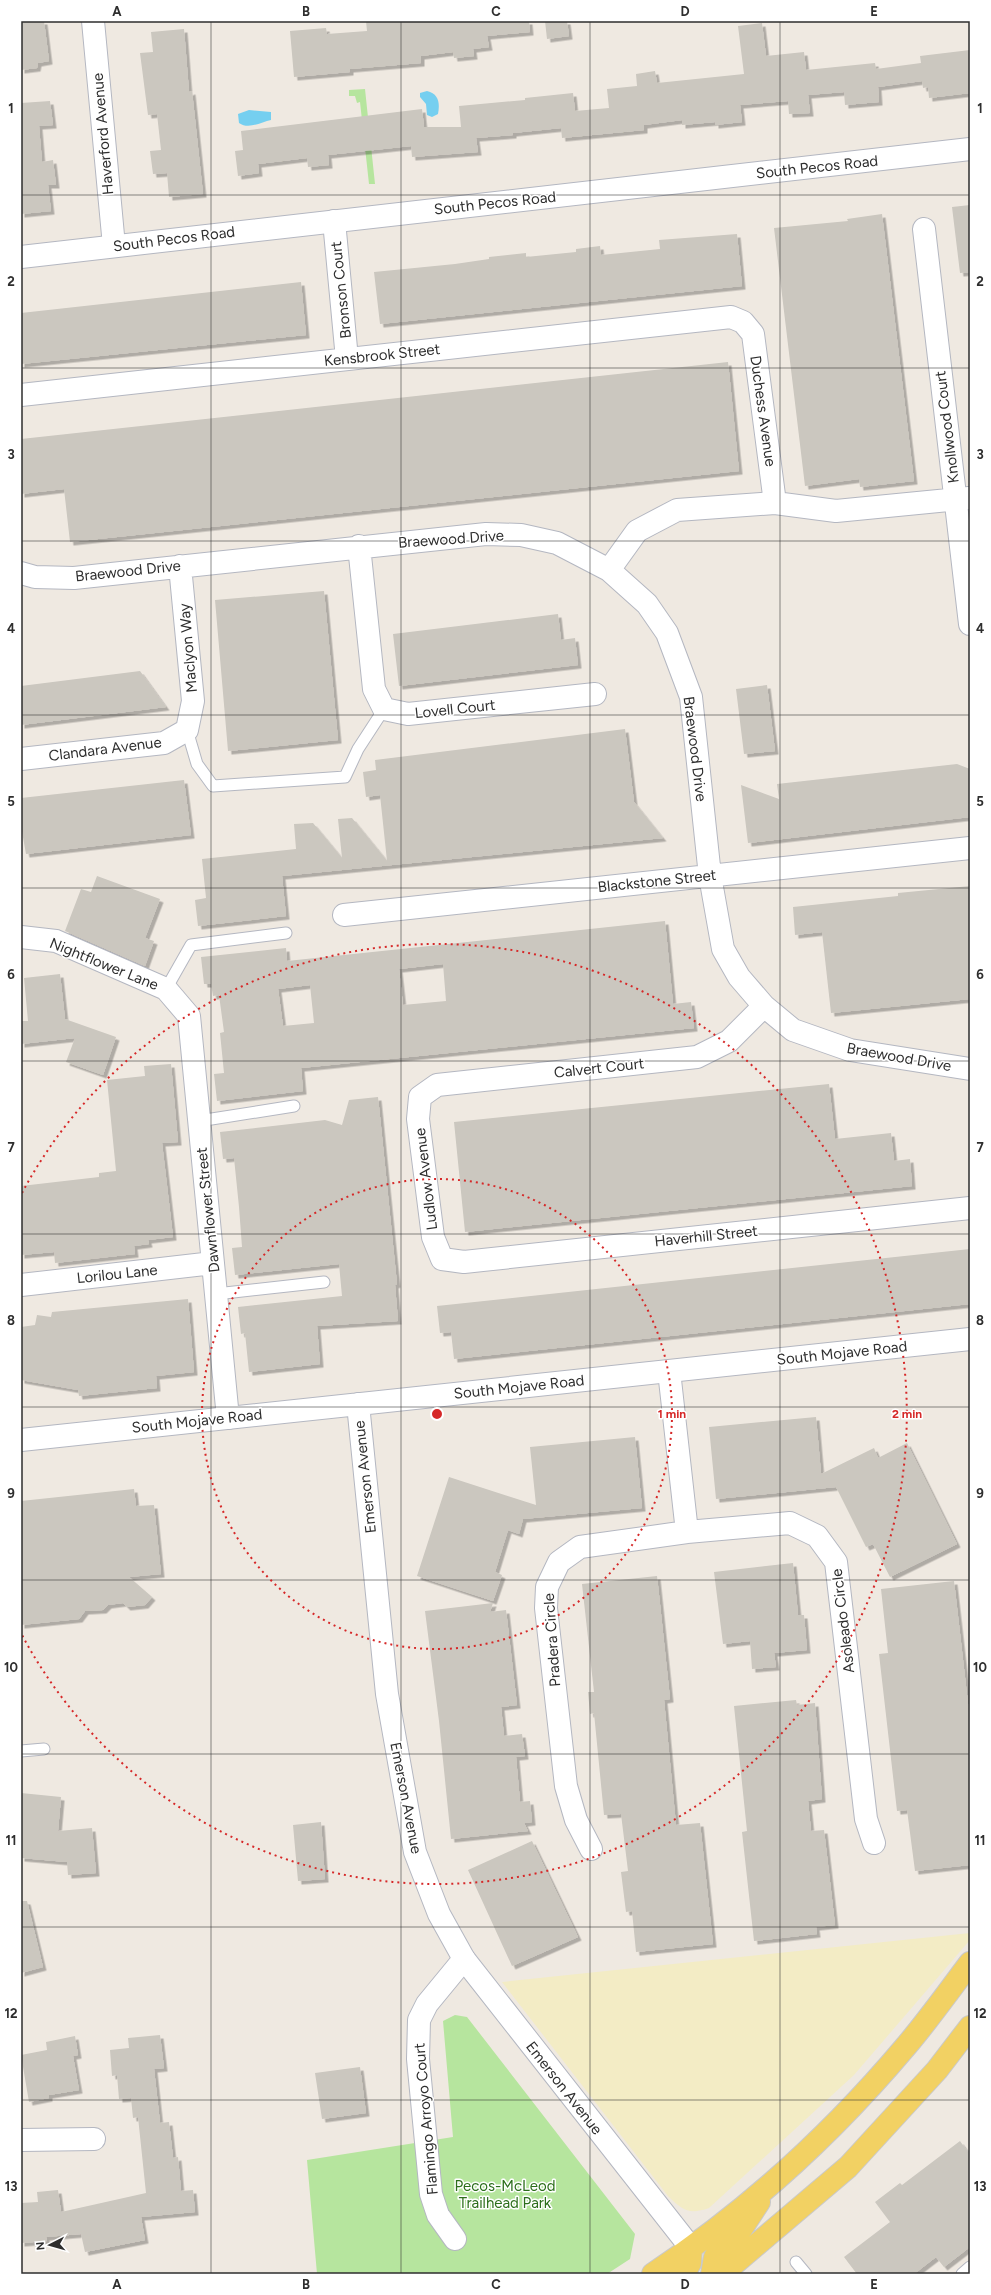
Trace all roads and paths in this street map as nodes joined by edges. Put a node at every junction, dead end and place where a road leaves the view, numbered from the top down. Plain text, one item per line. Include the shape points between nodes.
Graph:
1 (93, 21) edge
2 (970, 149) edge
3 (334, 221) junction
4 (924, 229) dead end
5 (114, 246) junction
6 (21, 257) edge
7 (743, 322) joint
8 (348, 359) junction
9 (21, 396) edge
10 (963, 499) edge
11 (775, 503) junction
12 (359, 546) junction
13 (180, 566) junction
14 (608, 570) junction
15 (21, 574) edge
16 (970, 624) edge
17 (595, 694) dead end
18 (384, 709) junction
19 (187, 730) junction
20 (21, 759) edge
21 (970, 848) edge
22 (710, 876) junction
23 (344, 915) dead end
24 (286, 933) dead end
25 (21, 937) edge
26 (173, 997) junction
27 (764, 1006) junction
28 (970, 1069) edge
29 (420, 1097) joint
30 (294, 1106) dead end
31 (199, 1121) junction
32 (970, 1208) edge
33 (442, 1259) joint
34 (213, 1264) junction
35 (324, 1282) dead end
36 (21, 1285) edge
37 (216, 1294) junction
38 (970, 1339) edge
39 (669, 1371) junction
40 (358, 1404) junction
41 (228, 1418) junction
42 (21, 1440) edge
43 (687, 1532) junction
44 (44, 1749) dead end
45 (21, 1751) edge
46 (874, 1843) dead end
47 (591, 1849) dead end
48 (464, 1959) junction
49 (970, 1963) edge
50 (967, 2035) edge
51 (94, 2139) dead end
52 (21, 2140) edge
53 (768, 2188) junction
54 (455, 2239) dead end
55 (691, 2248) junction
56 (796, 2262) dead end
57 (970, 2266) edge
58 (653, 2274) edge
59 (684, 2274) edge
60 (712, 2274) edge
61 (722, 2274) edge
62 (806, 2274) edge
63 (962, 2274) edge

1 - 5 street, Haverford Avenue
2 - 3 street, South Pecos Road
3 - 5 street, South Pecos Road
3 - 8 street, Bronson Court
4 - 10 street, Knollwood Court
5 - 6 street, South Pecos Road
7 - 8 street, Kensbrook Street via 731,317
7 - 11 street, Duchess Avenue via 753,334
8 - 9 street, Kensbrook Street
10 - 11 street via 836,512
10 - 16 street, Knollwood Court
11 - 14 street via 677,510 637,531
12 - 13 street, Braewood Drive
12 - 14 street, Braewood Drive via 486,534 520,535 557,543
12 - 18 street via 374,689
13 - 15 street, Braewood Drive via 74,578 35,578
13 - 19 street, Maclyon Way via 193,701
14 - 22 street, Braewood Drive via 646,604 667,633 691,698
17 - 18 street, Lovell Court via 408,714
18 - 19 lane via 358,749 345,777 213,786 197,764
19 - 20 street, Clandara Avenue via 164,743
21 - 22 street, Blackstone Street
22 - 23 street, Blackstone Street
22 - 27 street, Braewood Drive via 723,949 739,978
24 - 26 lane via 191,945
25 - 26 street, Nightflower Lane via 56,941
26 - 31 street, Dawnflower Street via 189,1016
27 - 28 street, Braewood Drive via 793,1030 850,1050
27 - 29 street, Calvert Court via 729,1041 697,1057 437,1085
29 - 33 street, Ludlow Avenue via 418,1119 433,1237
30 - 31 lane
31 - 34 street, Dawnflower Street
32 - 33 street, Haverhill Street via 464,1262
34 - 36 street, Lorilou Lane
34 - 37 street, Dawnflower Street
35 - 37 lane
37 - 41 street, Dawnflower Street
38 - 39 street, South Mojave Road
39 - 40 street, South Mojave Road
39 - 43 street
40 - 41 street, South Mojave Road
40 - 48 street, Emerson Avenue via 388,1694 415,1852 439,1914
41 - 42 street, South Mojave Road
43 - 46 street, Asoleado Circle via 790,1523 817,1536 836,1562 866,1819
43 - 47 street, Pradera Circle via 580,1547 559,1562 547,1587 546,1608 566,1786 576,1820
44 - 45 lane
48 - 54 street, Flamingo Arroyo Court via 427,2004 419,2020 418,2059 432,2194 438,2215
48 - 55 street, Emerson Avenue
49 - 53 main road via 908,2045 821,2139
50 - 61 main road via 848,2167
51 - 52 street
53 - 55 main road
53 - 60 main road via 742,2228 715,2257
55 - 58 main road
55 - 59 main road via 690,2263
56 - 62 lane
57 - 63 lane

